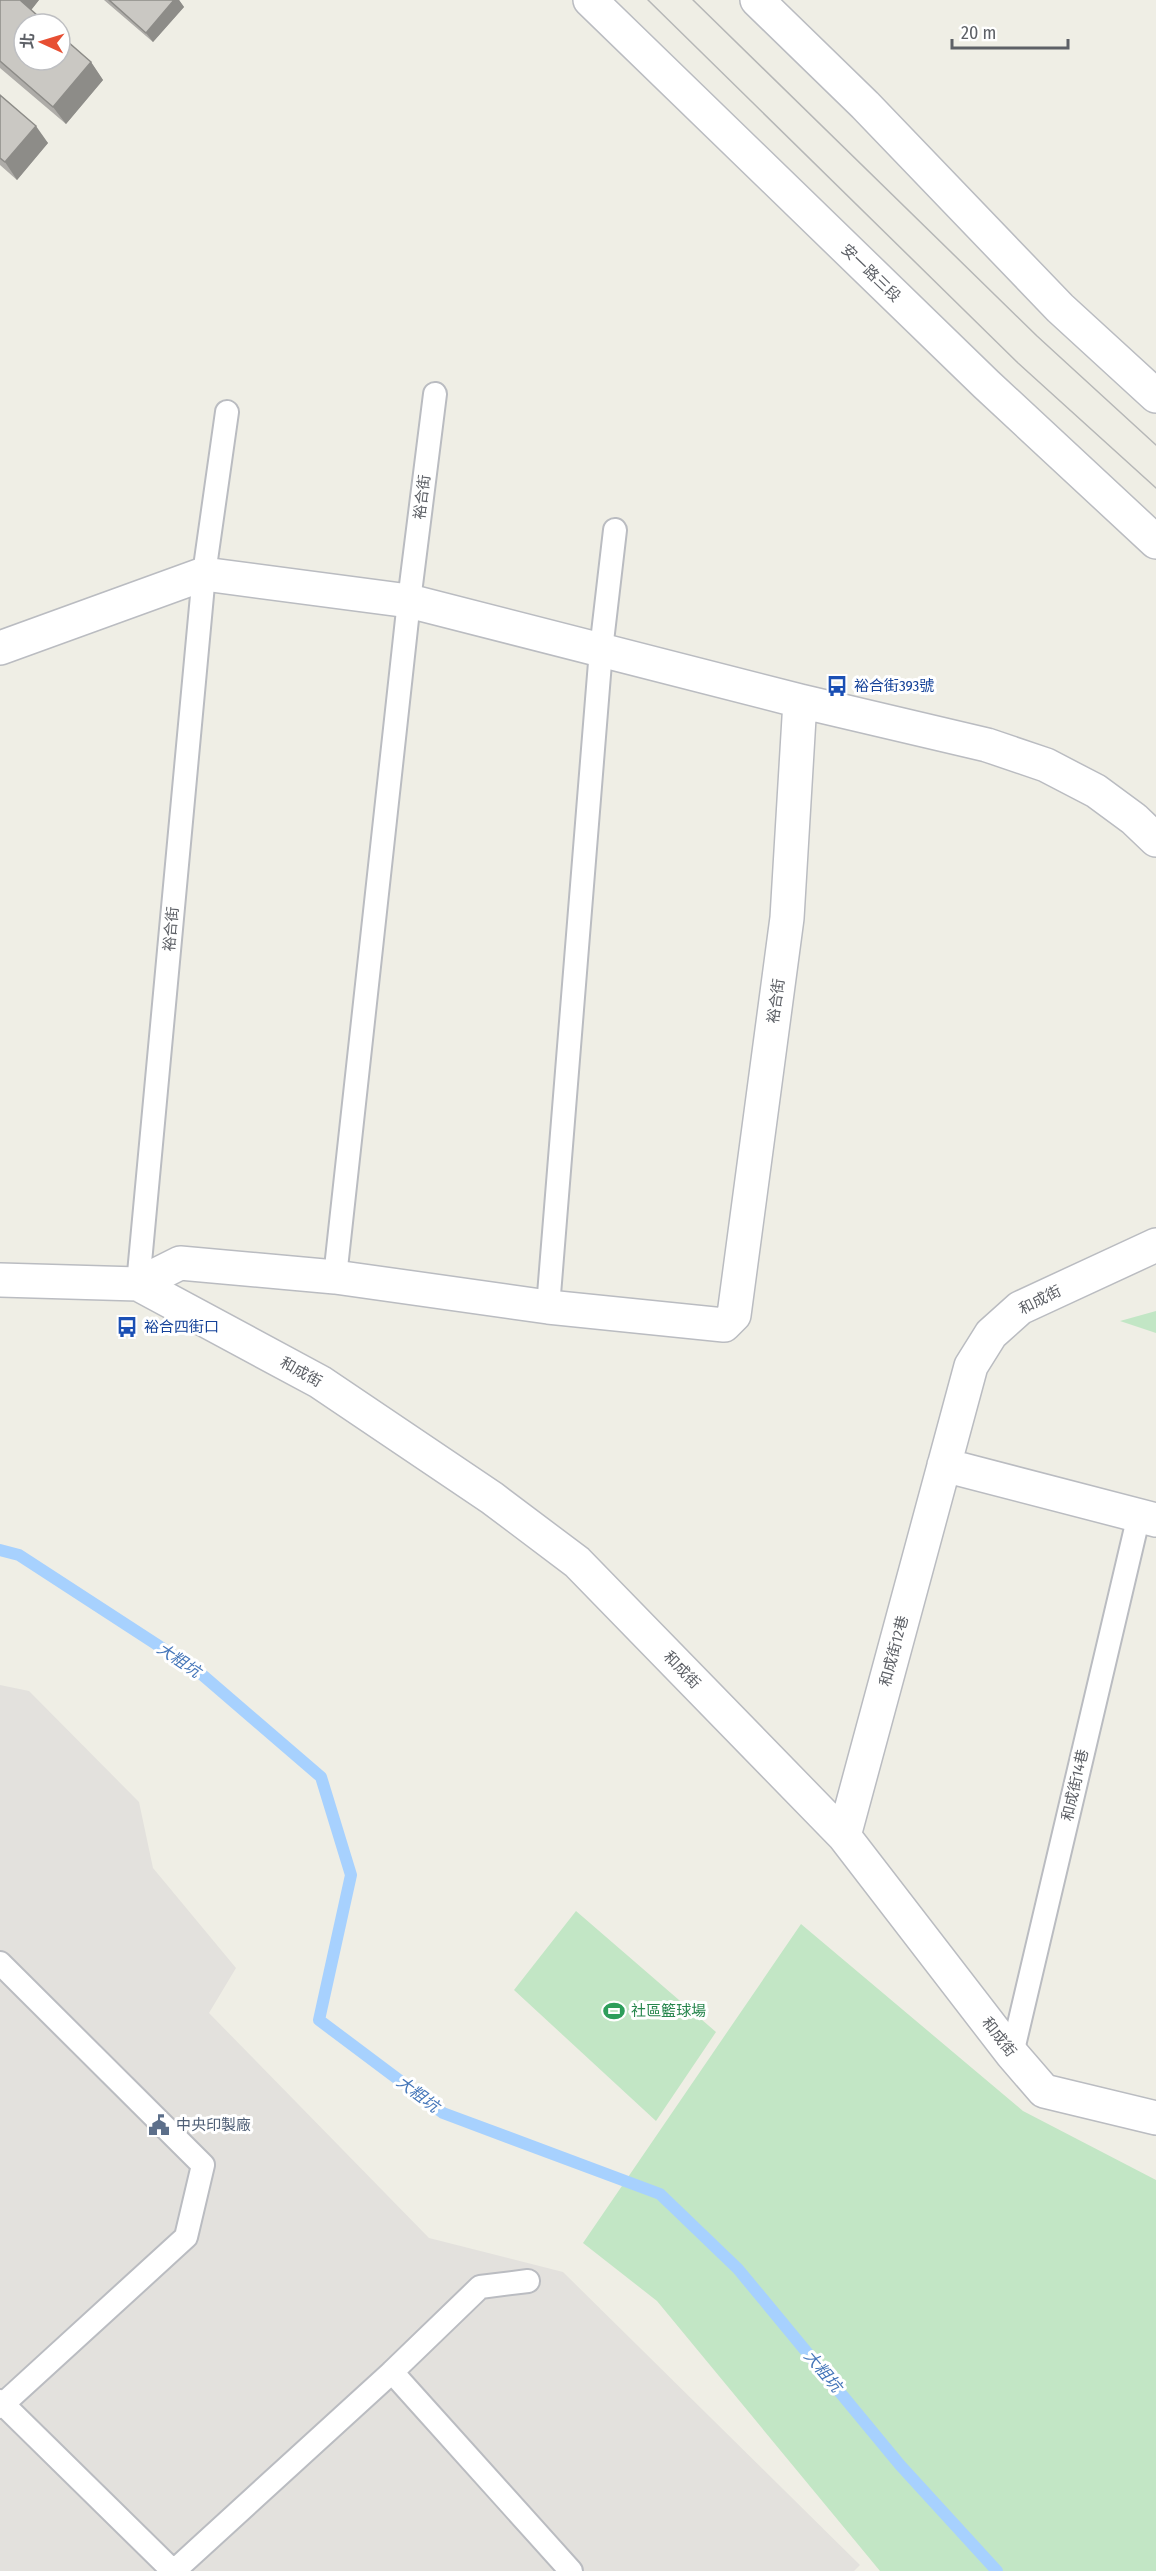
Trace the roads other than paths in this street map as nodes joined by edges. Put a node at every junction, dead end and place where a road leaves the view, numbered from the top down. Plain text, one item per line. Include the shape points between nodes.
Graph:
1 (590, 0) edge
2 (757, 0) edge
3 (435, 394) dead end
4 (1156, 396) edge
5 (227, 411) dead end
6 (615, 530) dead end
7 (1156, 542) edge
8 (204, 574) junction
9 (409, 601) junction
10 (0, 648) edge
11 (602, 650) junction
12 (800, 701) junction
13 (1156, 840) edge
14 (1156, 1245) edge
15 (335, 1277) junction
16 (0, 1280) edge
17 (138, 1284) junction
18 (548, 1307) junction
19 (944, 1465) junction
20 (1147, 1518) edge
21 (844, 1836) junction
22 (0, 1963) edge
23 (1012, 2054) junction
24 (1156, 2118) edge
25 (528, 2281) dead end
26 (392, 2372) junction
27 (1, 2404) edge
28 (173, 2571) edge
29 (571, 2571) edge

1 - 7 street, 安一路三段 via 994,392
2 - 4 street via 865,105 1060,308
3 - 9 lane, 裕合街
5 - 8 lane, 裕合街
6 - 11 lane
8 - 9 street
8 - 10 street
8 - 17 lane, 裕合街
9 - 11 street
9 - 15 lane, 裕合街
11 - 12 street
11 - 18 lane
12 - 13 street via 987,745 1046,765 1096,791
12 - 18 street, 裕合街 via 787,918 734,1315 724,1324
14 - 19 street, 和成街 via 1020,1308 991,1334 971,1366
15 - 17 street, 裕合街 via 180,1263
15 - 18 street, 裕合街
16 - 17 street, 裕合街
17 - 21 street, 和成街 via 320,1382 492,1498 577,1562
19 - 20 street
19 - 21 street, 和成街12巷
20 - 23 lane, 和成街14巷
21 - 23 street, 和成街
22 - 27 lane via 203,2165 186,2237
23 - 24 street, 和成街 via 1044,2091
25 - 26 lane via 480,2287
26 - 28 lane
26 - 29 lane
27 - 28 lane

